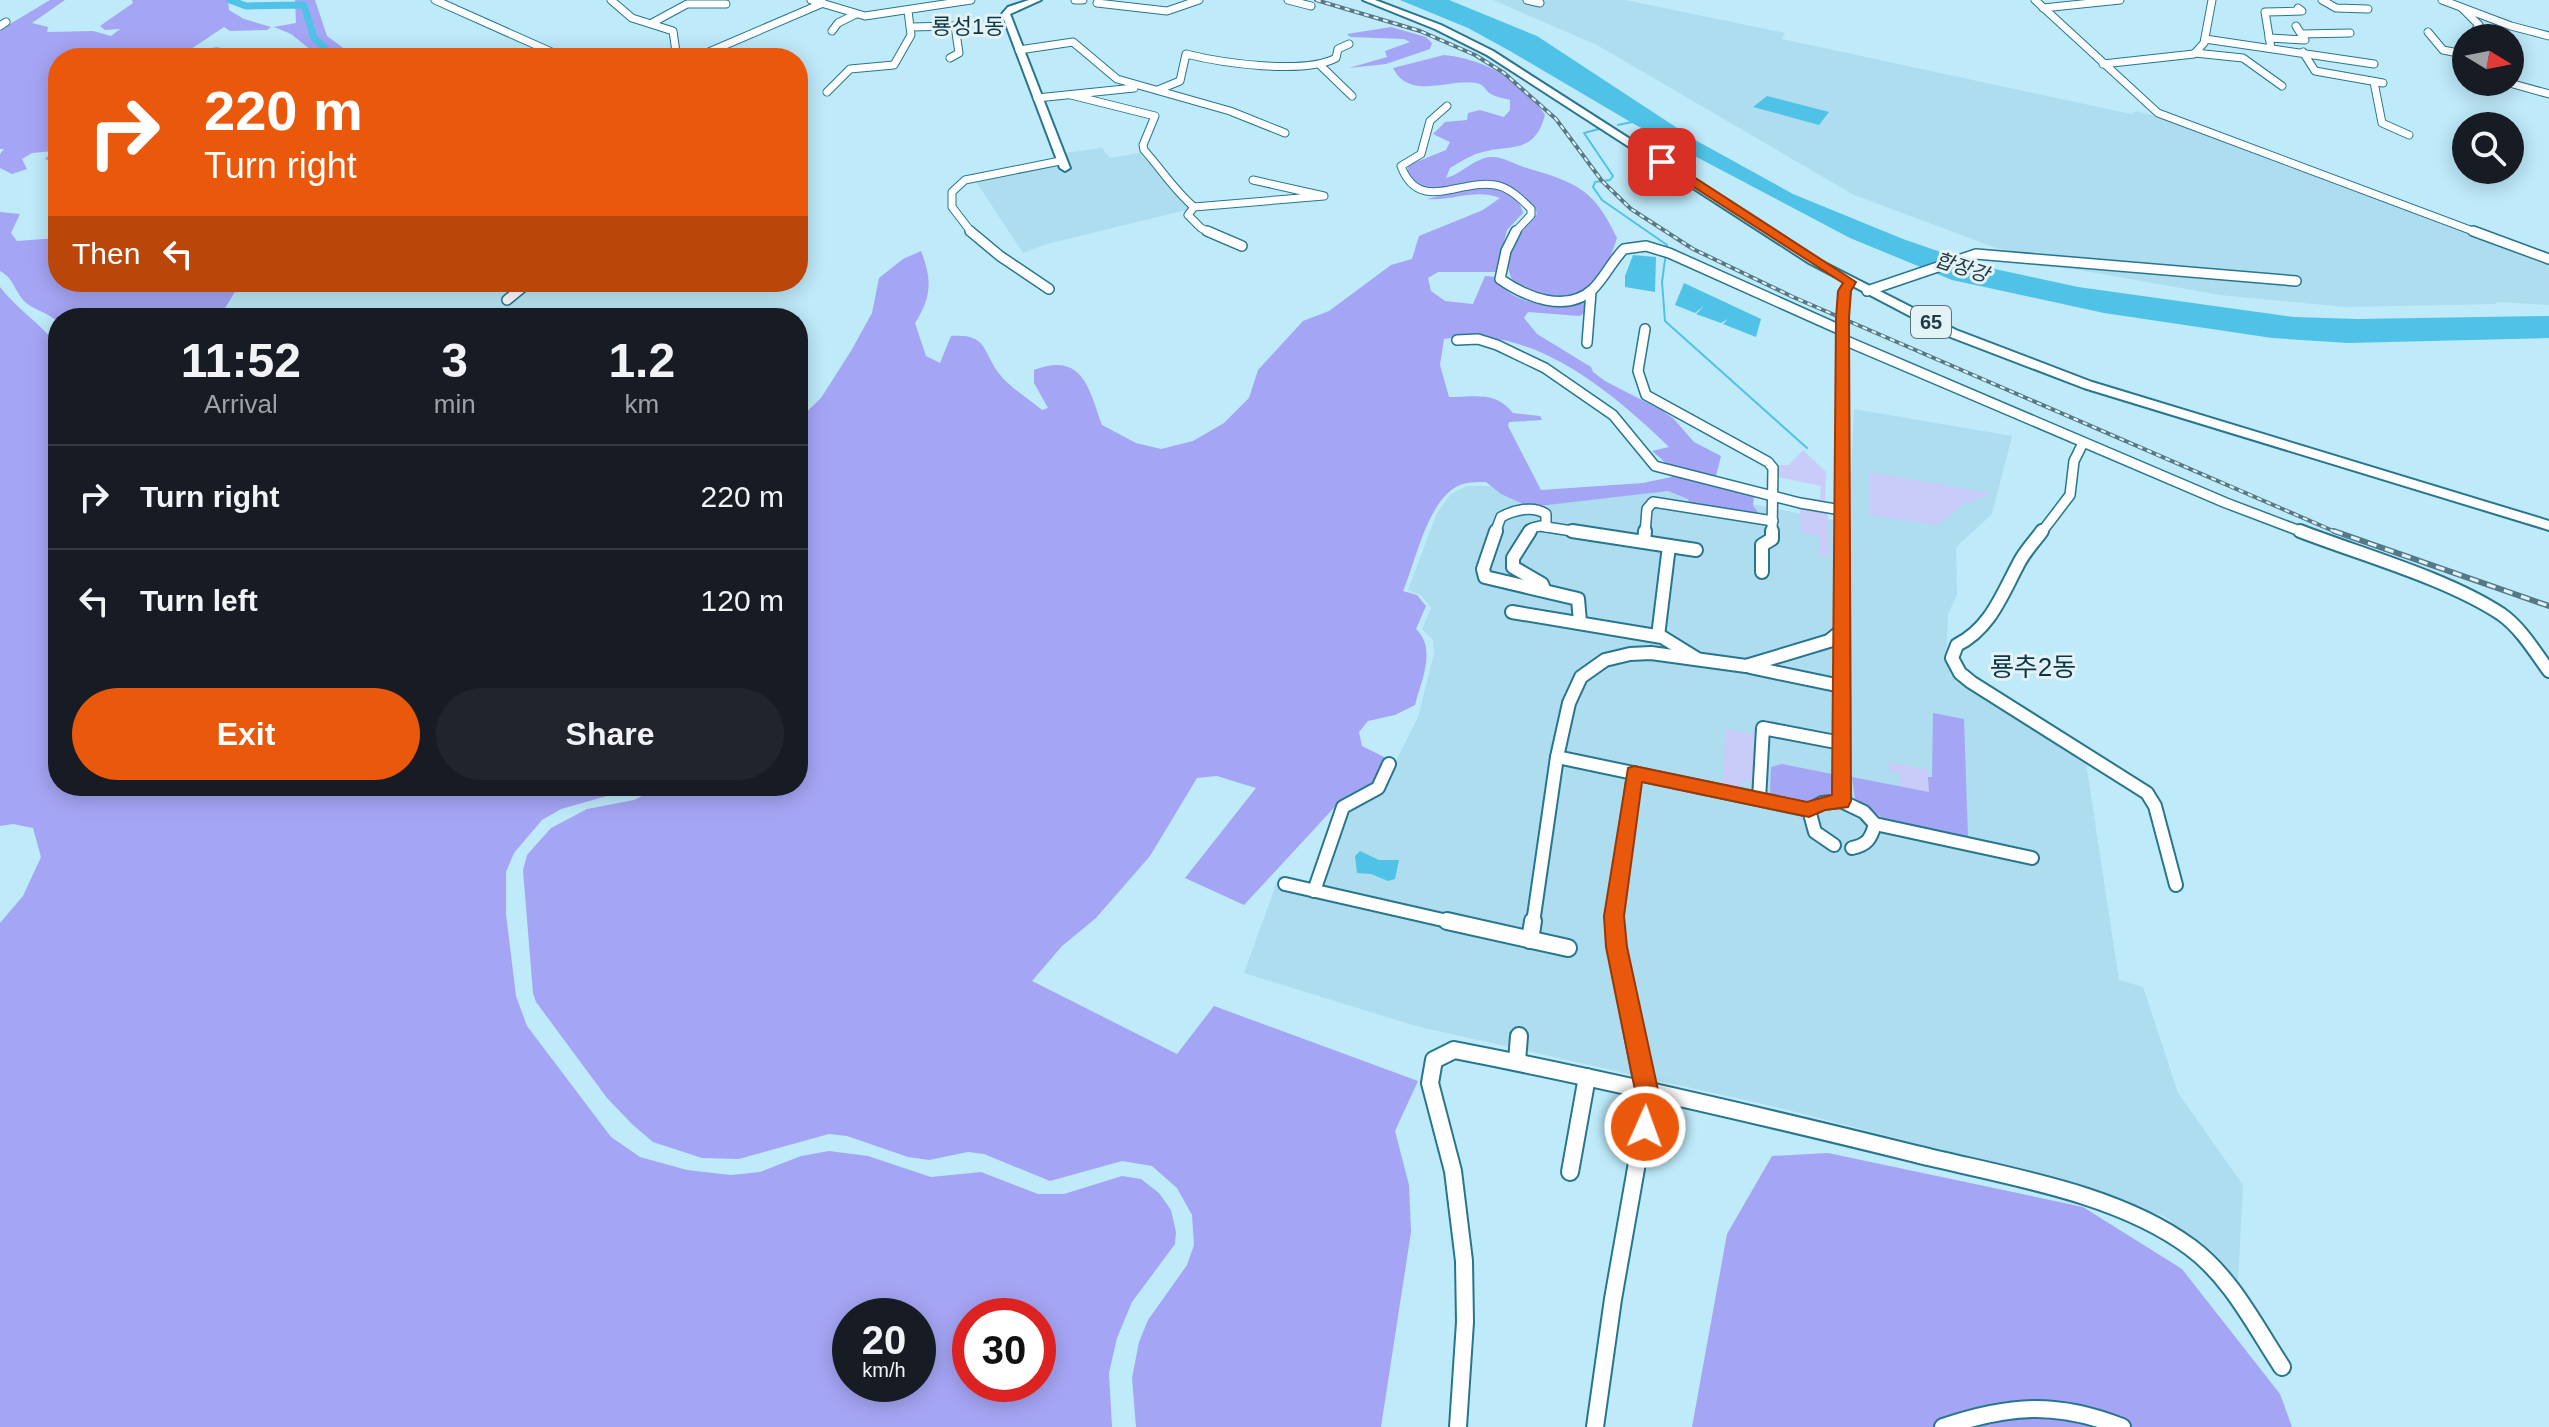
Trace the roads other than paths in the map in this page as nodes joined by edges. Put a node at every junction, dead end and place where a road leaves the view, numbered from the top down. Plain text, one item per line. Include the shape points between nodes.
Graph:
1 (435, 0) edge
2 (611, 0) edge
3 (811, 0) edge
4 (971, 0) edge
5 (1075, 0) edge
6 (1083, 0) edge
7 (1123, 0) edge
8 (1199, 0) edge
9 (1288, 0) edge
10 (1367, 0) edge
11 (1527, 0) edge
12 (2035, 0) edge
13 (2120, 0) edge
14 (2212, 0) edge
15 (2322, 0) edge
16 (2442, 0) edge
17 (1033, 1) edge
18 (823, 3) junction
19 (938, 3) edge
20 (1097, 3) dead end
21 (1540, 3) dead end
22 (2456, 3) junction
23 (726, 4) dead end
24 (1111, 5) junction
25 (1311, 6) dead end
26 (2043, 8) junction
27 (2298, 8) dead end
28 (2368, 9) dead end
29 (908, 11) junction
30 (856, 14) junction
31 (652, 23) junction
32 (2478, 24) edge
33 (2296, 26) dead end
34 (911, 27) junction
35 (832, 31) dead end
36 (2428, 32) dead end
37 (2350, 33) dead end
38 (2302, 34) junction
39 (2549, 36) edge
40 (2269, 38) junction
41 (2205, 39) junction
42 (1349, 44) dead end
43 (543, 48) edge
44 (675, 48) edge
45 (720, 48) edge
46 (2271, 48) junction
47 (1019, 50) junction
48 (2303, 52) junction
49 (2452, 52) edge
50 (2195, 53) junction
51 (950, 58) dead end
52 (2103, 64) junction
53 (2374, 64) dead end
54 (1321, 66) junction
55 (2374, 82) junction
56 (2383, 83) dead end
57 (2282, 86) dead end
58 (1142, 87) junction
59 (2524, 87) edge
60 (1158, 90) junction
61 (827, 92) dead end
62 (2549, 94) edge
63 (1071, 95) junction
64 (1352, 96) dead end
65 (1037, 98) junction
66 (1447, 106) dead end
67 (1285, 133) dead end
68 (2409, 135) dead end
69 (1062, 164) joint
70 (1253, 180) dead end
71 (1194, 207) junction
72 (1242, 246) dead end
73 (2549, 259) edge
74 (2296, 281) dead end
75 (1850, 282) junction
76 (1049, 289) dead end
77 (1867, 291) junction
78 (517, 292) edge
79 (1591, 292) junction
80 (507, 300) dead end
81 (1645, 329) dead end
82 (1843, 335) junction
83 (1457, 340) dead end
84 (1587, 343) dead end
85 (2083, 443) junction
86 (1774, 496) junction
87 (1841, 510) junction
88 (1773, 521) junction
89 (2549, 526) edge
90 (1546, 527) junction
91 (1644, 542) junction
92 (1669, 546) junction
93 (1696, 550) dead end
94 (1762, 572) dead end
95 (1544, 589) junction
96 (1512, 612) dead end
97 (1580, 622) junction
98 (1840, 632) junction
99 (1658, 636) junction
100 (1702, 662) junction
101 (1746, 666) junction
102 (2549, 671) edge
103 (1841, 686) junction
104 (1841, 743) junction
105 (1557, 757) junction
106 (1389, 764) dead end
107 (1634, 773) junction
108 (1759, 799) junction
109 (1841, 801) junction
110 (1809, 810) junction
111 (1875, 824) junction
112 (1834, 845) dead end
113 (1852, 848) dead end
114 (2032, 858) dead end
115 (1285, 884) dead end
116 (2176, 885) dead end
117 (1314, 891) junction
118 (1530, 940) junction
119 (1568, 948) dead end
120 (1519, 1036) dead end
121 (1517, 1061) junction
122 (1587, 1077) junction
123 (1646, 1090) junction
124 (1570, 1172) dead end
125 (2282, 1367) dead end
126 (1458, 1427) edge
127 (1595, 1427) edge
128 (1943, 1427) edge
129 (2122, 1427) edge

1 - 43 street
2 - 31 street via 632,18
3 - 18 street
4 - 19 street
5 - 6 street
7 - 24 street
8 - 24 street via 1173,11
9 - 25 street
10 - 75 main road, 65 via 1490,53
11 - 21 street
12 - 26 street
13 - 26 street
14 - 41 street
15 - 28 street via 2336,8
16 - 22 street
17 - 47 main road via 1007,11
18 - 30 street
18 - 45 street
19 - 29 street
20 - 24 street
22 - 32 street
22 - 39 street
23 - 31 street via 687,4
26 - 52 street
27 - 40 street via 2302,11 2265,12
29 - 30 street
29 - 34 street
30 - 35 street
31 - 44 street via 673,31
33 - 38 street
34 - 51 street via 955,26 959,53
34 - 61 street via 894,65 850,69
36 - 49 street
37 - 38 street
38 - 40 street via 2304,41
40 - 46 street
41 - 46 street
41 - 50 street
42 - 54 street
46 - 48 street
47 - 58 street via 1073,42 1117,79
47 - 65 main road
48 - 53 street
48 - 55 street via 2315,71
50 - 52 street
50 - 57 street via 2243,58
52 - 73 street via 2168,117
54 - 60 street via 1221,63 1186,54 1180,81
54 - 64 street
55 - 56 street
55 - 68 street via 2382,123
58 - 60 street
58 - 63 street
59 - 62 street
60 - 67 street
63 - 65 street
63 - 71 street via 1155,116 1144,150 1172,188
65 - 69 main road
66 - 79 street via 1426,124 1421,154 1401,166 1405,177 1431,193 1485,183 1513,193 1531,215 1506,243 1500,279 1543,301 1571,300
69 - 76 street via 965,180 956,186 952,199 969,234
70 - 71 street via 1324,196
71 - 72 street via 1189,218 1201,228
74 - 77 street via 1976,254
75 - 77 main road, 65
75 - 82 street via 1844,291
77 - 89 main road, 65 via 2042,369
78 - 80 street
79 - 82 street via 1624,249 1638,246 1666,252
79 - 84 street
81 - 86 street via 1637,372 1646,395 1768,462
82 - 85 street
82 - 87 street
83 - 86 street via 1497,345 1545,368 1613,415 1655,466
85 - 102 street via 2479,602 2519,631
85 - 116 street via 2074,461 2070,495 2022,557 1987,623 1957,645 1952,658 1971,682 2147,793
86 - 87 street
86 - 88 street
87 - 98 street
88 - 91 street via 1653,502 1647,509
88 - 94 street via 1772,539 1762,545
90 - 91 street
90 - 95 street via 1532,528 1513,558 1513,567
90 - 95 street via 1546,514 1539,509 1501,517 1483,569 1493,582
91 - 92 street
92 - 93 street
92 - 99 street
95 - 97 street via 1578,599
96 - 97 street
97 - 99 street
98 - 101 street via 1829,641
98 - 103 street
99 - 100 street
100 - 101 street
100 - 105 street via 1651,653 1592,667 1574,686
101 - 103 street
103 - 104 street
104 - 108 street via 1763,728
104 - 109 street
105 - 107 street
105 - 118 street
106 - 117 street via 1378,788 1351,800 1338,817
107 - 108 street
107 - 123 street via 1614,916
108 - 110 street
109 - 110 street
109 - 111 street
110 - 112 street via 1816,836
111 - 113 street via 1865,845
111 - 114 street
115 - 117 street
117 - 118 street
118 - 119 street
120 - 121 street
121 - 122 street
121 - 126 street via 1454,1050 1433,1059 1430,1069 1464,1252
122 - 123 street
122 - 124 street
123 - 125 street via 2030,1183 2156,1228 2176,1237 2221,1277
123 - 127 street via 1645,1127
128 - 129 street via 2007,1408 2064,1409

